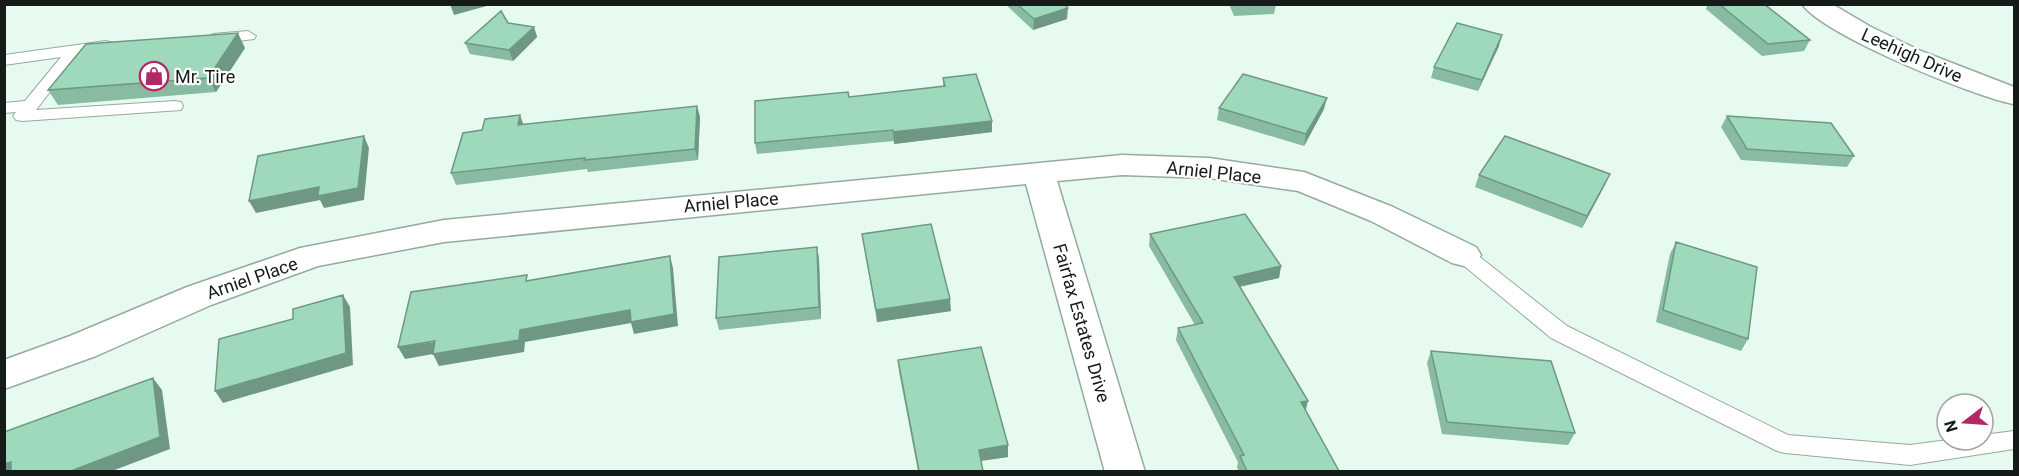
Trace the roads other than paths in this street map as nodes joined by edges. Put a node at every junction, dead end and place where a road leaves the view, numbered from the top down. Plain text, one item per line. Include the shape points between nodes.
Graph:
1 (1814, 4) edge
2 (248, 36) dead end
3 (201, 39) edge
4 (119, 45) edge
5 (73, 52) junction
6 (4, 60) edge
7 (2014, 96) edge
8 (30, 106) junction
9 (175, 106) dead end
10 (4, 108) edge
11 (1039, 174) junction
12 (1464, 255) joint
13 (4, 375) edge
14 (2014, 440) edge
15 (1125, 471) edge

1 - 7 street, Leehigh Drive via 1911,58
2 - 3 lane
4 - 5 lane
5 - 6 lane
5 - 8 lane
8 - 9 lane via 22,116
8 - 10 lane
11 - 12 street, Arniel Place via 1122,165 1209,168 1304,182 1382,214
11 - 13 street, Arniel Place via 444,231 312,256 199,296
11 - 15 street, Fairfax Estates Drive
12 - 14 lane via 1559,332 1785,444 1910,455

